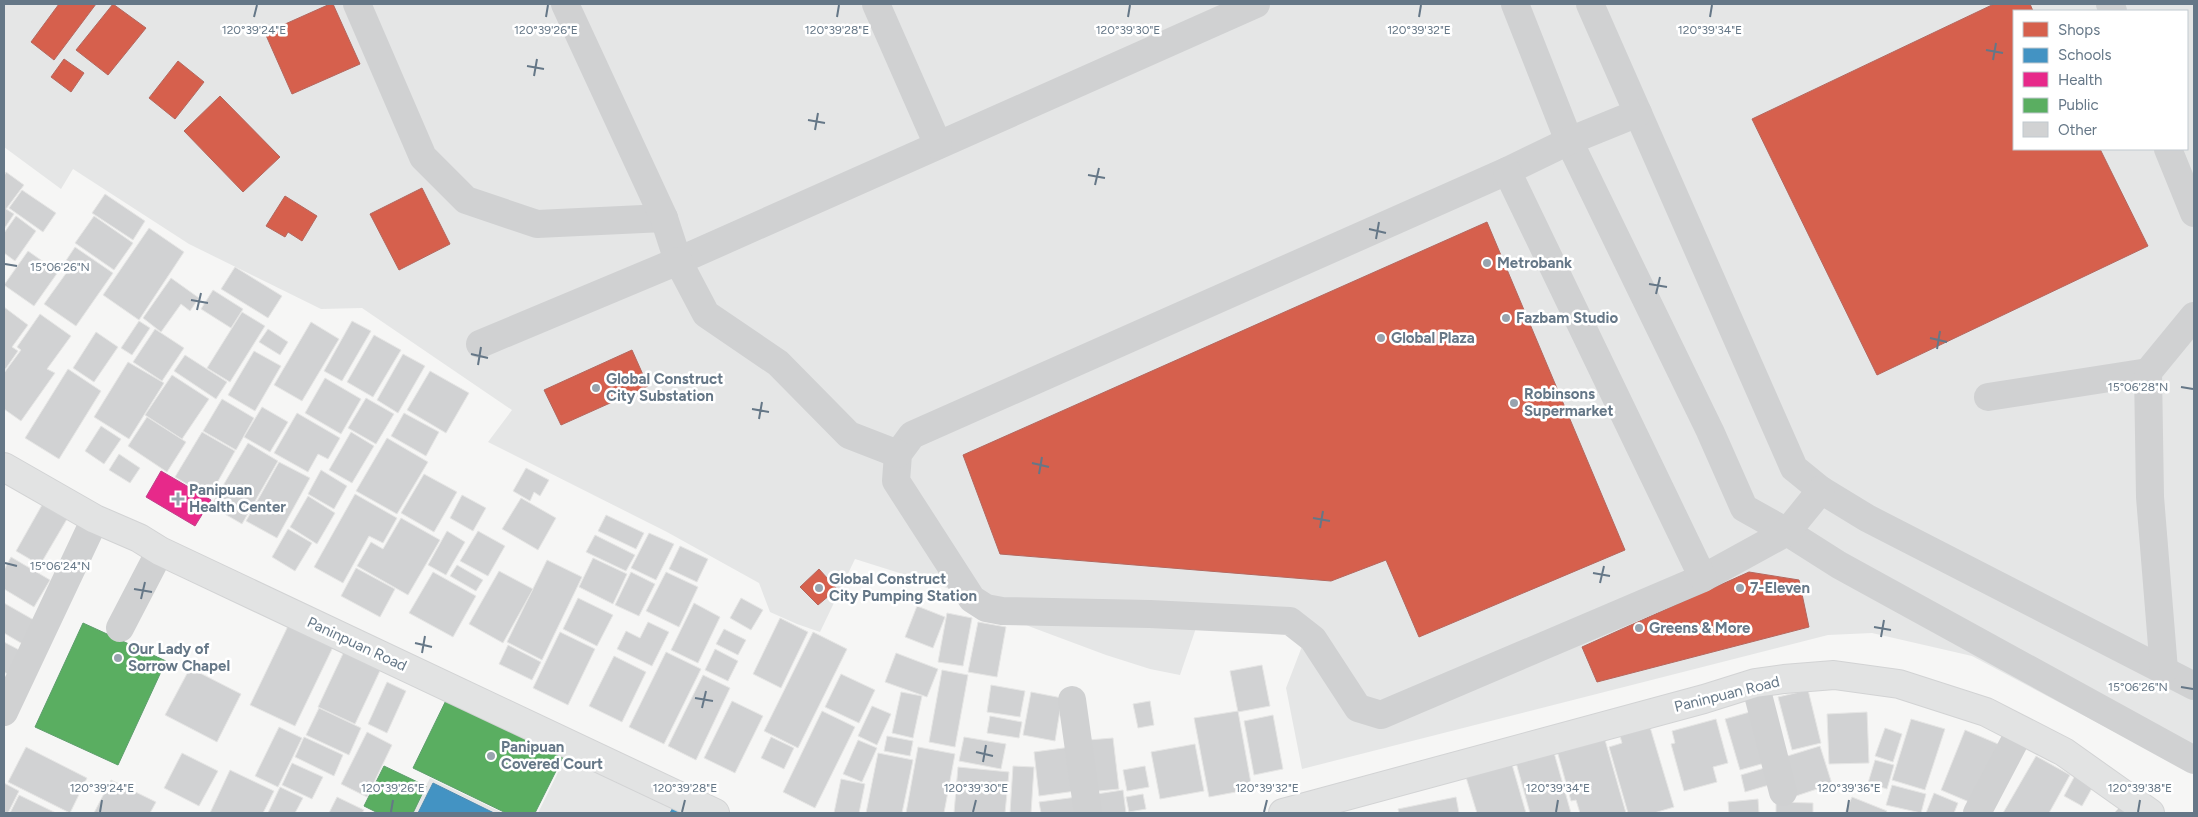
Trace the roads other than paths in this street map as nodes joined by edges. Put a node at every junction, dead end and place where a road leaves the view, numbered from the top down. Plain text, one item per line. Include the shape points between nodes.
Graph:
1 (357, 4) edge
2 (565, 4) edge
3 (876, 4) edge
4 (1256, 4) edge
5 (1515, 4) edge
6 (1590, 4) edge
7 (1207, 14) edge
8 (1638, 112) junction
9 (1568, 141) junction
10 (938, 145) junction
11 (2168, 150) edge
12 (1507, 171) junction
13 (2194, 213) edge
14 (664, 218) junction
15 (678, 261) junction
16 (2194, 316) edge
17 (480, 344) dead end
18 (2148, 372) junction
19 (1988, 397) dead end
20 (898, 454) junction
21 (4, 467) edge
22 (1821, 490) junction
23 (95, 519) junction
24 (1787, 532) junction
25 (160, 551) junction
26 (1703, 578) junction
27 (120, 628) dead end
28 (2164, 670) junction
29 (1755, 683) junction
30 (2194, 686) edge
31 (1072, 700) dead end
32 (4, 712) edge
33 (2020, 731) junction
34 (2194, 760) edge
35 (1783, 792) dead end
36 (715, 813) edge
37 (1088, 813) edge
38 (1283, 813) edge
39 (1977, 813) edge
40 (2150, 813) edge

1 - 14 street via 423,157 466,200 537,224
2 - 14 street
3 - 10 street
4 - 7 street
5 - 9 street
6 - 8 street
7 - 10 street
8 - 9 street
8 - 22 street via 1794,468
9 - 12 street
9 - 24 street via 1710,431 1744,508
10 - 15 street
11 - 13 street
12 - 20 street via 912,435
12 - 26 street
14 - 15 street
15 - 17 street
15 - 20 street via 706,314 778,363 849,436
16 - 18 street
18 - 19 street
18 - 28 street via 2150,498
20 - 26 street via 896,481 972,599 986,608 1290,621 1314,638 1358,708 1381,715
21 - 23 main road, Paninpuan Road
22 - 24 street
22 - 28 street via 1867,518
23 - 25 main road, Paninpuan Road
23 - 32 street
24 - 26 street
24 - 34 street via 1839,565
25 - 27 street
25 - 36 main road, Paninpuan Road
28 - 30 street
29 - 33 main road, Paninpuan Road via 1834,675 1900,684 1986,712
29 - 35 street
29 - 38 main road, Paninpuan Road
31 - 37 street
33 - 39 street
33 - 40 main road, Paninpuan Road via 2064,752

